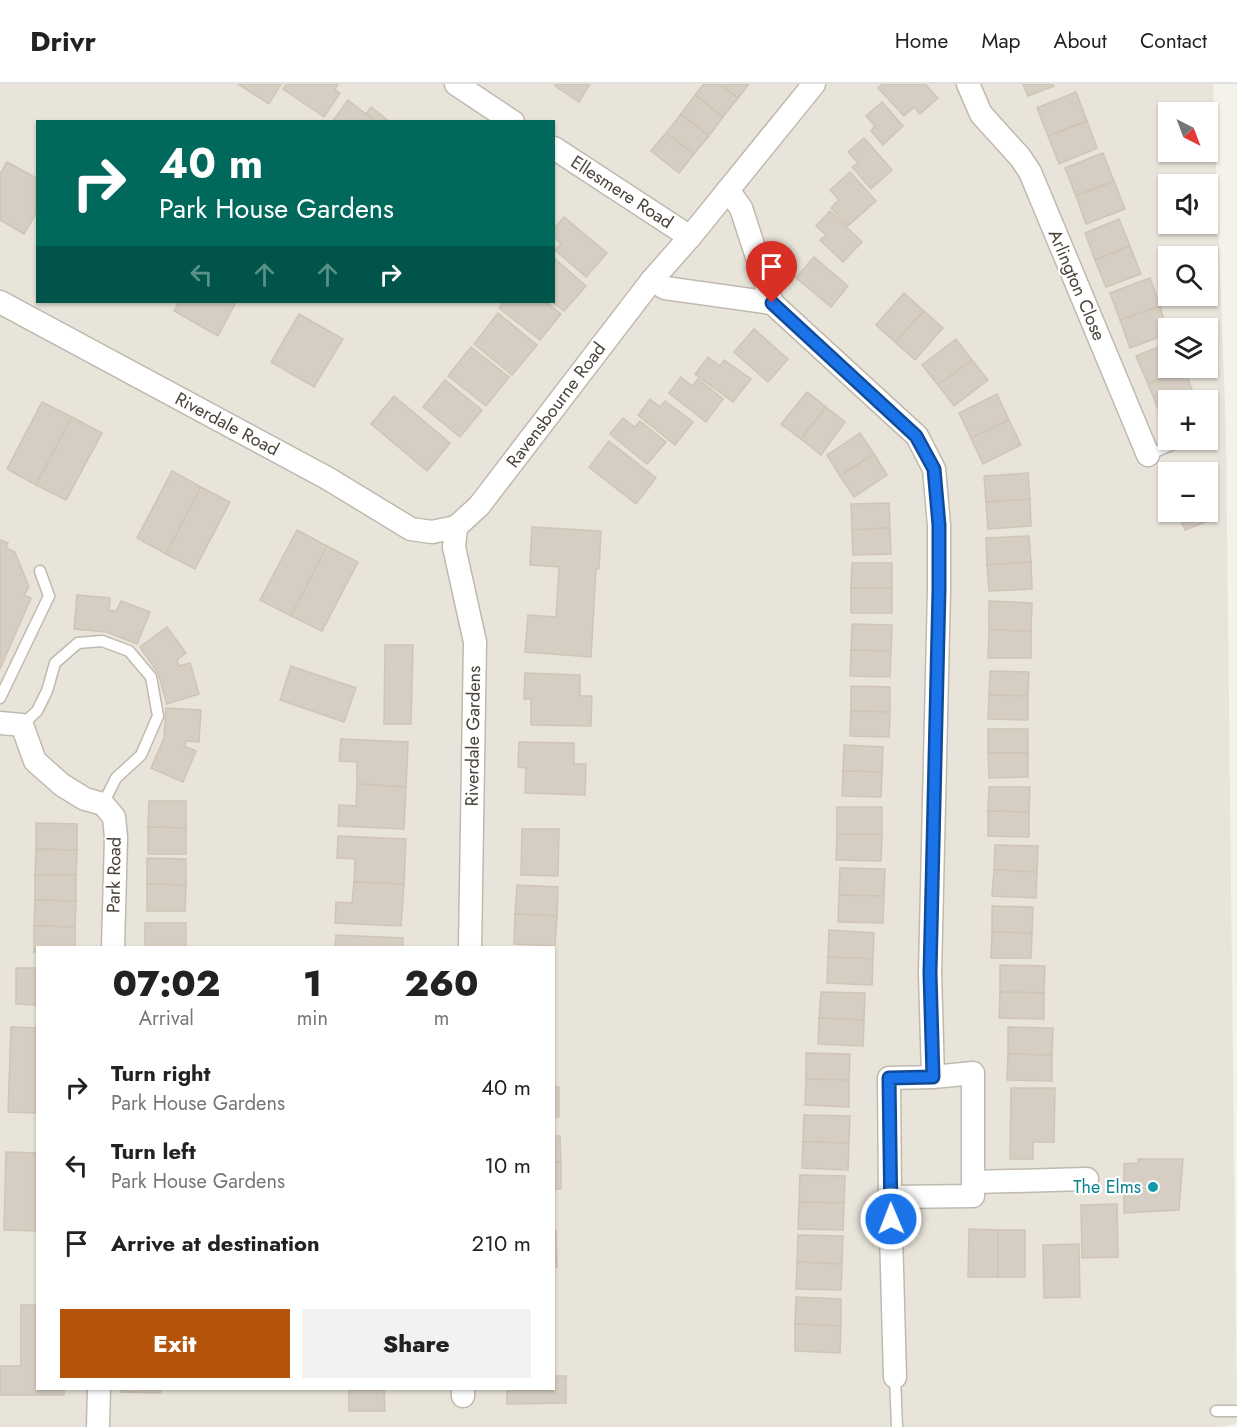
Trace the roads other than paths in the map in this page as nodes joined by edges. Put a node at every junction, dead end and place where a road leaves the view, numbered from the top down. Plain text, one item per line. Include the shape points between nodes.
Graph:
1 (456, 84) edge
2 (814, 84) edge
3 (968, 84) edge
4 (510, 120) edge
5 (555, 149) edge
6 (728, 190) junction
7 (690, 237) junction
8 (652, 280) junction
9 (0, 302) edge
10 (772, 303) junction
11 (1160, 450) edge
12 (1148, 455) joint
13 (456, 527) junction
14 (40, 571) dead end
15 (0, 698) edge
16 (11, 724) edge
17 (104, 804) junction
18 (112, 946) edge
19 (470, 946) edge
20 (933, 1077) junction
21 (1087, 1179) dead end
22 (974, 1182) junction
23 (890, 1197) junction
24 (895, 1377) joint
25 (99, 1390) edge
26 (1216, 1411) dead end
27 (1237, 1411) edge
28 (98, 1427) edge
29 (897, 1427) edge

1 - 4 street
2 - 6 street, Ravensbourne Road
3 - 12 street, Arlington Close via 981,114 1030,172
5 - 7 street, Ellesmere Road
6 - 7 street, Ravensbourne Road
6 - 10 street via 741,208
7 - 8 street, Ravensbourne Road
8 - 10 street via 665,288
8 - 13 street, Ravensbourne Road via 479,506
9 - 13 street, Riverdale Road via 327,478 411,529 432,532
10 - 20 street via 916,436 934,469 939,590 930,973
11 - 12 lane
13 - 19 street, Riverdale Gardens via 454,547 475,642
14 - 15 lane via 50,596
16 - 17 street via 35,761 62,785 85,799
16 - 17 lane via 37,711 55,663 78,642 102,641 129,651 152,677 158,717 141,755 116,778
17 - 18 street, Park Road via 114,817 116,837
20 - 22 street via 973,1073
20 - 23 street via 889,1078
21 - 22 street
22 - 23 street via 973,1196
23 - 24 street
24 - 29 lane
25 - 28 street
26 - 27 lane

